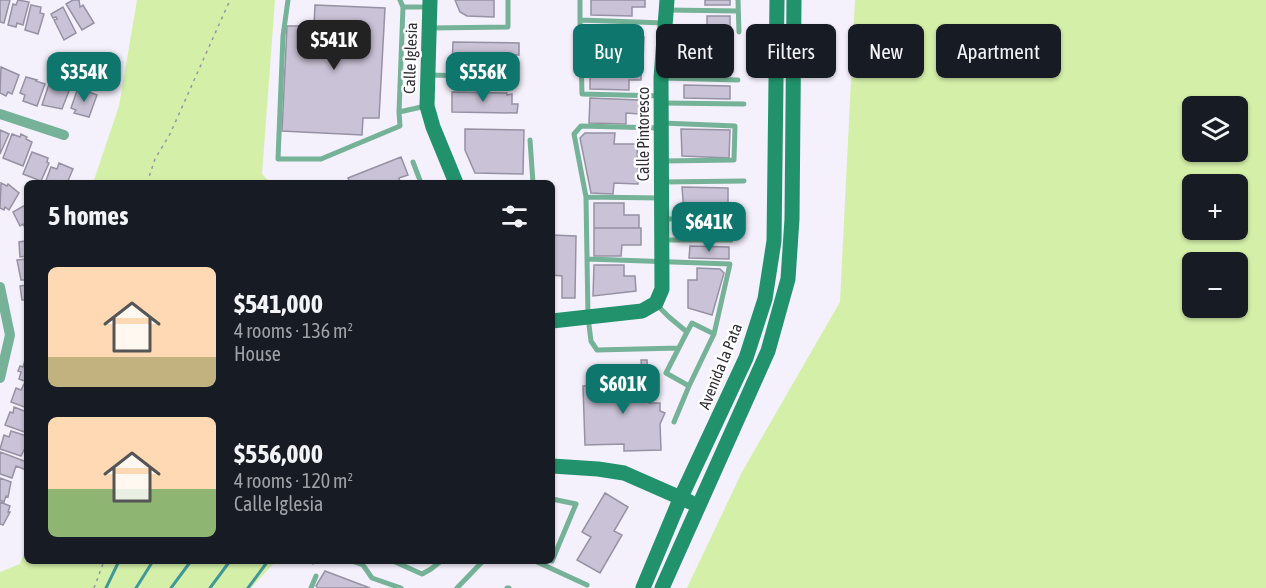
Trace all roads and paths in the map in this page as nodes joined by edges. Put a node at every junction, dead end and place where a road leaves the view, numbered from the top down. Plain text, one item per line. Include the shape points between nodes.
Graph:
1 (230, 0) edge
2 (288, 0) edge
3 (400, 0) edge
4 (508, 0) edge
5 (580, 0) edge
6 (738, 0) edge
7 (777, 0) edge
8 (795, 0) edge
9 (430, 4) edge
10 (403, 6) junction
11 (666, 11) edge
12 (738, 11) junction
13 (580, 20) junction
14 (428, 28) junction
15 (738, 32) dead end
16 (426, 75) junction
17 (512, 77) dead end
18 (661, 78) joint
19 (738, 80) dead end
20 (661, 100) junction
21 (744, 104) dead end
22 (427, 106) junction
23 (399, 112) junction
24 (0, 114) edge
25 (661, 125) junction
26 (64, 135) dead end
27 (530, 140) dead end
28 (660, 160) junction
29 (412, 162) dead end
30 (148, 180) edge
31 (420, 180) edge
32 (455, 180) edge
33 (533, 180) edge
34 (744, 181) dead end
35 (661, 182) junction
36 (586, 197) junction
37 (661, 198) junction
38 (662, 219) junction
39 (734, 219) dead end
40 (662, 240) junction
41 (731, 240) dead end
42 (588, 259) junction
43 (663, 262) junction
44 (0, 287) edge
45 (656, 303) junction
46 (588, 317) junction
47 (555, 321) edge
48 (687, 332) junction
49 (5, 334) edge
50 (714, 334) junction
51 (679, 348) junction
52 (0, 378) edge
53 (689, 386) junction
54 (674, 422) dead end
55 (555, 466) edge
56 (681, 497) junction
57 (555, 500) edge
58 (699, 506) junction
59 (555, 554) edge
60 (103, 564) edge
61 (365, 564) edge
62 (400, 564) edge
63 (437, 564) edge
64 (480, 564) edge
65 (542, 564) edge
66 (550, 564) edge
67 (549, 567) junction
68 (316, 576) dead end
69 (587, 585) dead end
70 (460, 587) edge
71 (94, 588) edge
72 (311, 588) edge
73 (401, 588) edge
74 (643, 588) edge
75 (662, 588) edge

1 - 30 path
2 - 23 lane via 278,159 321,159 400,126
3 - 10 lane
4 - 14 lane via 508,27
5 - 13 lane
6 - 12 lane
7 - 56 main road, Avenida la Pata via 774,241 765,299 746,358
8 - 58 main road via 788,279 768,351
9 - 10 lane
9 - 14 main road, Calle Iglesia
10 - 23 lane
11 - 12 lane
11 - 13 lane
12 - 15 lane
13 - 20 lane via 582,94
14 - 16 main road, Calle Iglesia
16 - 17 lane
16 - 22 main road, Calle Iglesia
18 - 19 lane
18 - 20 main road, Calle Pintoresco
20 - 21 lane
20 - 25 main road, Calle Pintoresco
22 - 23 lane
22 - 32 main road, Calle Iglesia
24 - 26 street
25 - 28 main road, Calle Pintoresco
25 - 28 lane via 735,126 734,160
25 - 36 lane via 581,126 574,134
27 - 33 lane
28 - 35 main road, Calle Pintoresco
29 - 31 lane
34 - 35 lane
35 - 37 main road, Calle Pintoresco
36 - 37 lane
36 - 42 lane
37 - 38 main road, Calle Pintoresco
38 - 39 lane
38 - 40 main road, Calle Pintoresco
40 - 41 lane
40 - 43 main road, Calle Pintoresco
42 - 43 lane
42 - 46 lane
43 - 45 main road, Calle Pintoresco via 662,289
43 - 50 lane via 730,264
44 - 49 street
45 - 46 main road via 642,311
45 - 48 lane
46 - 47 main road
46 - 51 lane via 591,341 597,350
48 - 50 lane via 692,322
48 - 51 lane
49 - 52 street
50 - 53 lane
51 - 53 lane via 666,373
53 - 54 lane
55 - 56 main road via 624,473
56 - 58 main road
56 - 74 main road, Avenida la Pata
57 - 59 lane via 576,504
58 - 75 main road
60 - 71 path
61 - 73 lane via 372,578
62 - 63 lane via 422,574
64 - 70 lane
65 - 67 lane
66 - 67 lane
67 - 69 lane
68 - 72 lane

